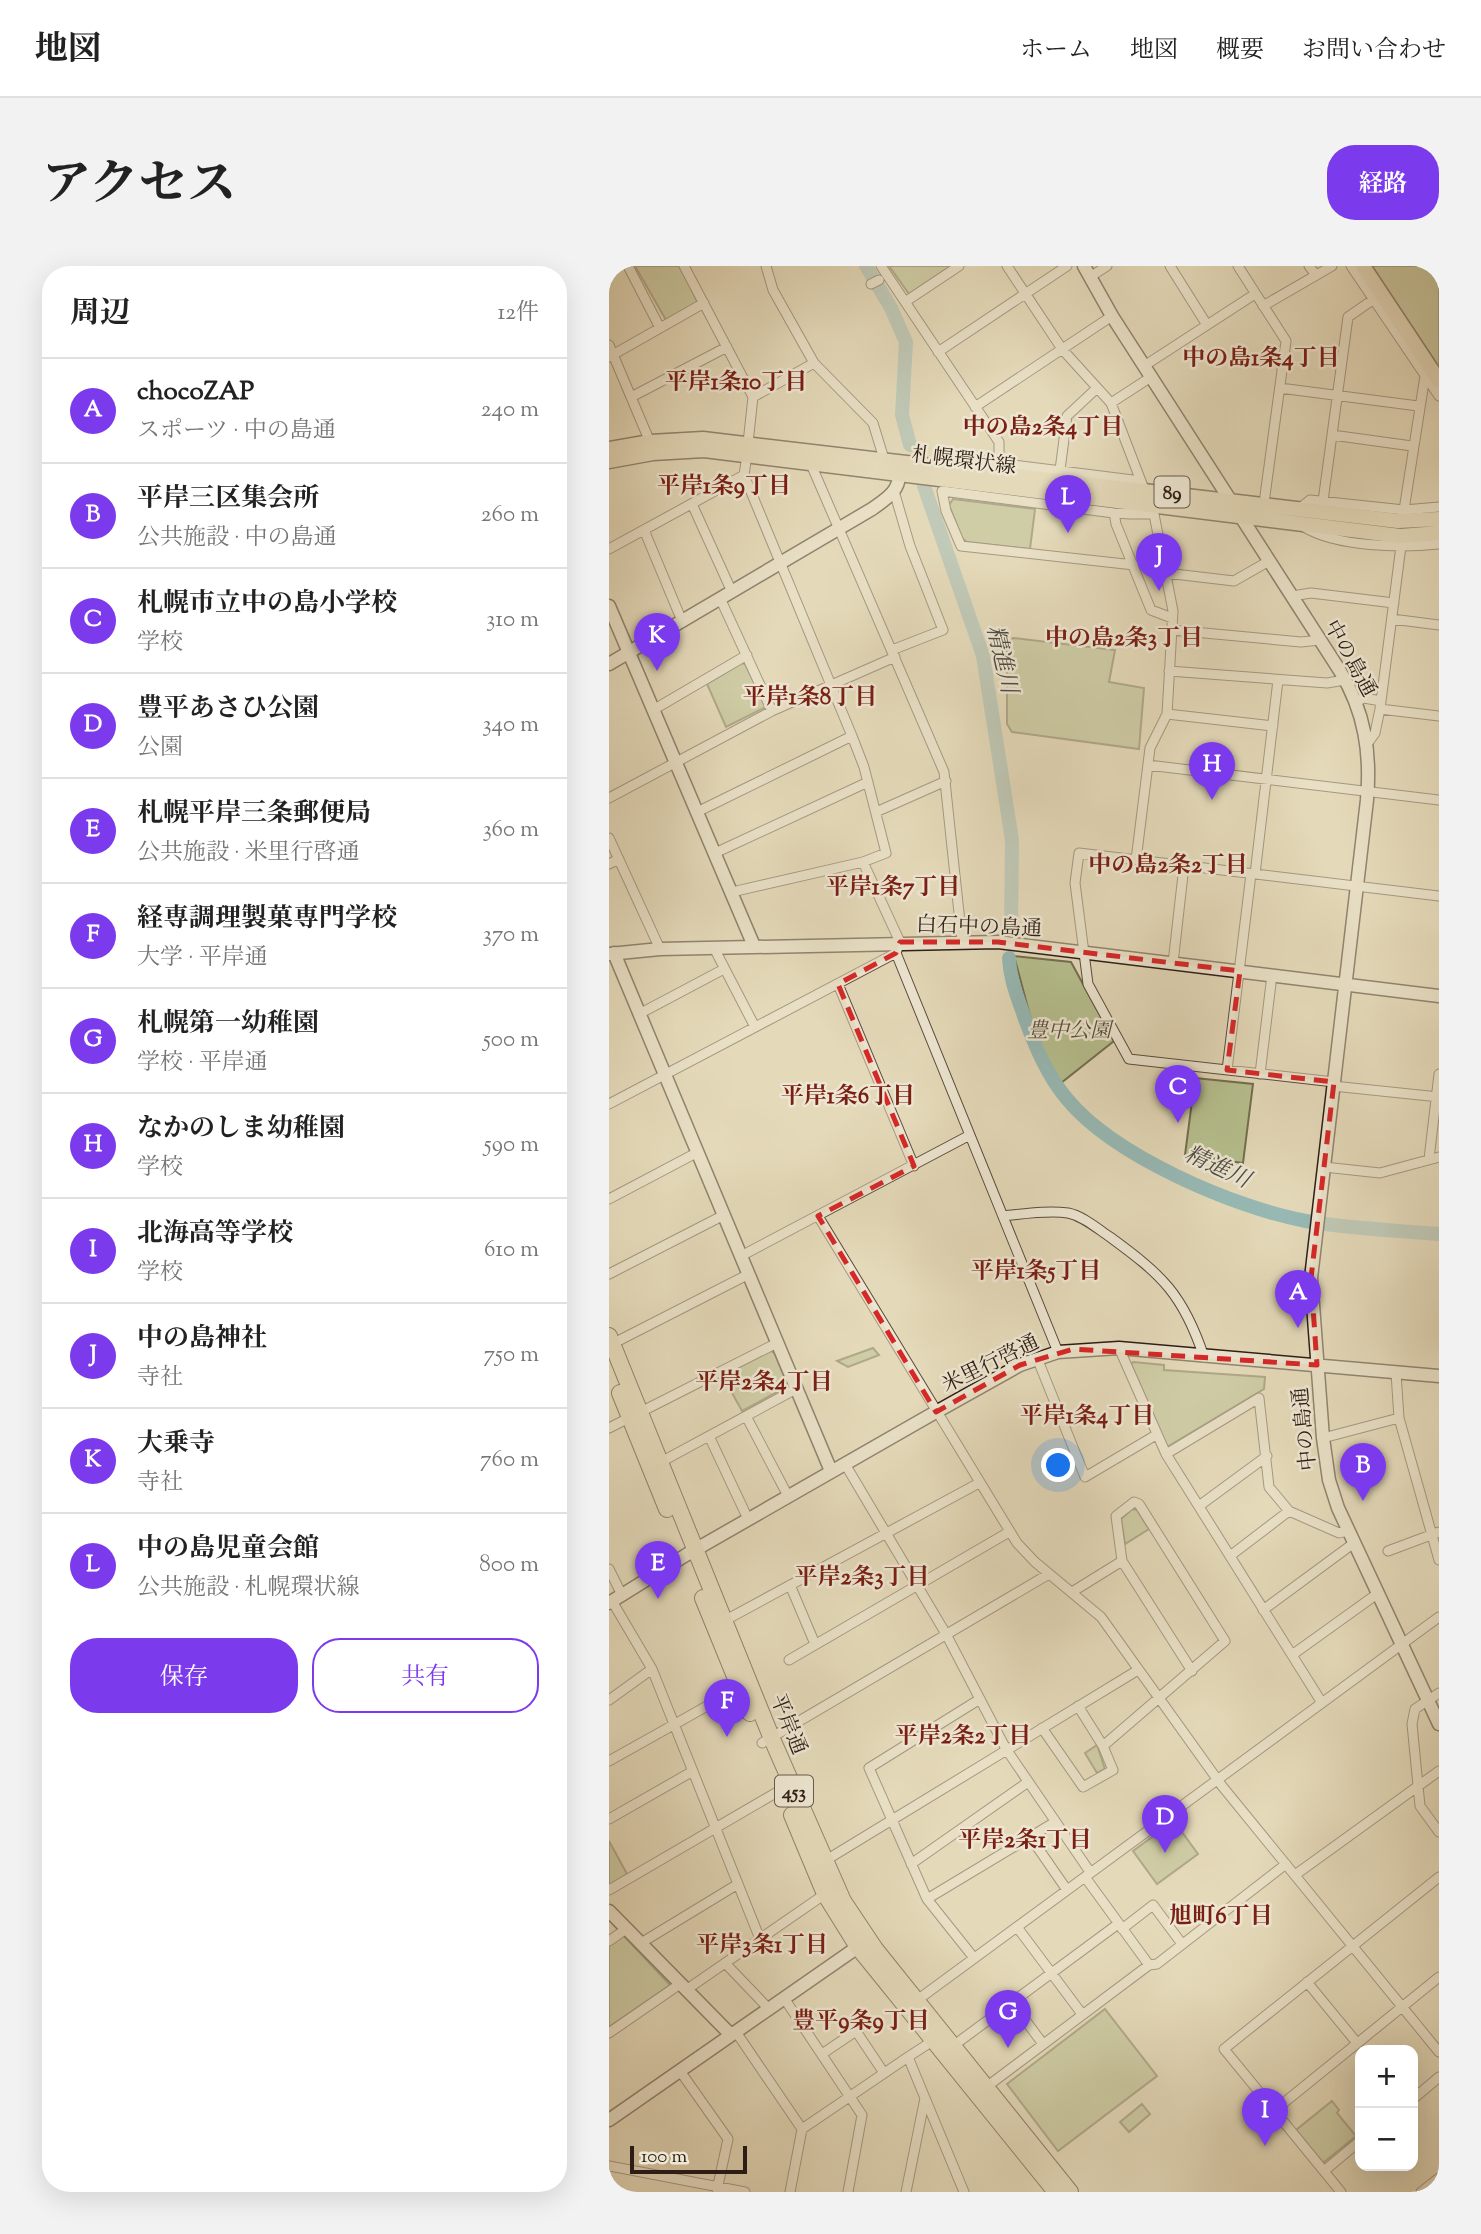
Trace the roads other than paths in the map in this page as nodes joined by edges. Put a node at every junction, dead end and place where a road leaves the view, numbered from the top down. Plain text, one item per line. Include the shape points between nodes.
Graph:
1 (628, 266) edge
2 (684, 266) edge
3 (766, 266) edge
4 (881, 266) edge
5 (959, 266) edge
6 (1007, 266) edge
7 (1067, 266) edge
8 (1107, 266) edge
9 (1170, 266) edge
10 (1238, 266) edge
11 (1309, 266) edge
12 (1332, 266) edge
13 (1351, 266) edge
14 (1363, 266) edge
15 (1087, 271) edge
16 (1316, 275) junction
17 (1255, 293) junction
18 (1025, 294) junction
19 (1374, 299) junction
20 (905, 302) junction
21 (704, 303) junction
22 (1263, 306) junction
23 (1112, 316) junction
24 (1207, 325) junction
25 (660, 328) junction
26 (609, 345) edge
27 (727, 347) junction
28 (1062, 349) junction
29 (938, 352) junction
30 (611, 356) edge
31 (814, 363) junction
32 (1147, 371) junction
33 (1425, 376) junction
34 (1439, 381) edge
35 (1097, 388) junction
36 (1280, 388) junction
37 (633, 396) junction
38 (1337, 396) junction
39 (1439, 396) edge
40 (753, 397) junction
41 (1111, 403) junction
42 (1418, 406) junction
43 (975, 407) junction
44 (1332, 435) junction
45 (650, 442) junction
46 (1412, 446) junction
47 (609, 449) edge
48 (747, 449) junction
49 (941, 456) dead end
50 (884, 459) junction
51 (609, 461) edge
52 (810, 462) junction
53 (999, 464) junction
54 (1061, 470) junction
55 (899, 473) junction
56 (744, 475) junction
57 (1142, 485) junction
58 (894, 491) junction
59 (1229, 499) junction
60 (1323, 501) junction
61 (1264, 503) junction
62 (692, 504) junction
63 (1130, 507) junction
64 (1439, 507) edge
65 (1300, 508) junction
66 (1153, 509) junction
67 (1404, 510) junction
68 (1114, 513) junction
69 (1240, 516) junction
70 (1439, 519) edge
71 (1297, 523) junction
72 (840, 528) junction
73 (644, 530) junction
74 (1439, 533) edge
75 (1439, 544) edge
76 (1401, 546) junction
77 (609, 549) edge
78 (1269, 561) junction
79 (780, 564) junction
80 (1134, 565) junction
81 (1165, 573) junction
82 (726, 595) junction
83 (1292, 596) junction
84 (1394, 603) junction
85 (609, 606) edge
86 (1173, 618) junction
87 (1392, 619) junction
88 (682, 621) junction
89 (1439, 625) edge
90 (1172, 630) junction
91 (1320, 640) junction
92 (629, 652) junction
93 (893, 653) junction
94 (747, 655) junction
95 (609, 664) edge
96 (1169, 671) junction
97 (1278, 680) junction
98 (1345, 680) junction
99 (831, 684) junction
100 (1356, 702) junction
101 (1381, 705) junction
102 (653, 710) junction
103 (772, 711) junction
104 (1167, 714) junction
105 (1439, 716) edge
106 (1273, 726) junction
107 (852, 736) junction
108 (1367, 744) junction
109 (675, 760) junction
110 (1148, 765) junction
111 (1267, 780) junction
112 (946, 781) junction
113 (868, 782) junction
114 (1368, 792) junction
115 (609, 798) edge
116 (1439, 800) edge
117 (697, 812) junction
118 (876, 812) junction
119 (609, 838) edge
120 (715, 853) junction
121 (619, 859) junction
122 (1136, 860) junction
123 (863, 862) junction
124 (609, 864) edge
125 (1184, 866) junction
126 (1253, 874) junction
127 (1357, 886) junction
128 (732, 892) junction
129 (1439, 896) edge
130 (962, 941) junction
131 (754, 946) junction
132 (898, 947) junction
133 (714, 948) junction
134 (660, 949) junction
135 (1085, 952) junction
136 (611, 954) edge
137 (1173, 962) junction
138 (724, 969) junction
139 (1240, 971) junction
140 (1272, 975) junction
141 (838, 984) junction
142 (1346, 984) junction
143 (1439, 996) edge
144 (639, 1014) junction
145 (755, 1027) junction
146 (1227, 1070) junction
147 (1260, 1074) junction
148 (1439, 1074) edge
149 (665, 1075) junction
150 (1334, 1084) junction
151 (1438, 1097) edge
152 (609, 1104) edge
153 (970, 1135) junction
154 (698, 1152) junction
155 (1434, 1158) edge
156 (914, 1166) junction
157 (1324, 1167) junction
158 (609, 1199) edge
159 (724, 1215) junction
160 (818, 1216) junction
161 (1003, 1216) junction
162 (741, 1256) junction
163 (609, 1274) edge
164 (749, 1274) junction
165 (610, 1342) edge
166 (777, 1343) junction
167 (1119, 1348) junction
168 (1058, 1352) junction
169 (1204, 1357) junction
170 (1037, 1358) junction
171 (609, 1365) edge
172 (1317, 1365) junction
173 (1396, 1373) junction
174 (1439, 1376) edge
175 (796, 1389) junction
176 (936, 1412) junction
177 (635, 1416) junction
178 (746, 1416) junction
179 (1399, 1418) junction
180 (609, 1428) edge
181 (1156, 1435) junction
182 (709, 1437) junction
183 (1323, 1438) junction
184 (1166, 1454) junction
185 (1267, 1456) junction
186 (845, 1464) junction
187 (655, 1465) junction
188 (831, 1471) junction
189 (979, 1483) junction
190 (788, 1496) junction
191 (1199, 1506) junction
192 (1289, 1511) junction
193 (748, 1518) junction
194 (1348, 1531) junction
195 (885, 1532) junction
196 (1009, 1532) junction
197 (1435, 1534) edge
198 (1354, 1544) junction
199 (1388, 1551) dead end
200 (690, 1552) junction
201 (1230, 1556) junction
202 (1122, 1560) junction
203 (1439, 1560) edge
204 (609, 1569) edge
205 (1049, 1574) junction
206 (790, 1585) junction
207 (918, 1586) junction
208 (1072, 1592) junction
209 (1377, 1594) junction
210 (614, 1600) edge
211 (1263, 1610) junction
212 (1439, 1618) edge
213 (719, 1623) junction
214 (946, 1634) junction
215 (814, 1644) junction
216 (1401, 1646) junction
217 (1292, 1655) junction
218 (789, 1660) dead end
219 (652, 1669) junction
220 (1138, 1670) junction
221 (1192, 1671) junction
222 (744, 1685) junction
223 (1439, 1693) edge
224 (981, 1699) junction
225 (609, 1700) edge
226 (1159, 1700) junction
227 (1427, 1700) junction
228 (1322, 1703) junction
229 (1078, 1706) junction
230 (674, 1724) junction
231 (1439, 1724) edge
232 (1042, 1728) junction
233 (767, 1741) junction
234 (1103, 1746) junction
235 (1006, 1749) junction
236 (609, 1761) edge
237 (693, 1771) junction
238 (1439, 1771) edge
239 (1218, 1780) junction
240 (1028, 1782) junction
241 (1418, 1785) junction
242 (786, 1787) junction
243 (609, 1819) edge
244 (891, 1819) junction
245 (1055, 1822) junction
246 (715, 1828) junction
247 (1439, 1832) edge
248 (1031, 1838) junction
249 (819, 1864) junction
250 (911, 1864) junction
251 (1286, 1864) junction
252 (1088, 1874) junction
253 (1295, 1875) junction
254 (1439, 1877) edge
255 (738, 1884) junction
256 (1067, 1889) junction
257 (609, 1890) edge
258 (825, 1894) junction
259 (927, 1899) junction
260 (609, 1911) edge
261 (1017, 1927) junction
262 (1120, 1927) junction
263 (626, 1929) junction
264 (760, 1938) junction
265 (609, 1941) edge
266 (641, 1943) junction
267 (863, 1943) junction
268 (1182, 1944) junction
269 (1352, 1945) junction
270 (974, 1958) junction
271 (725, 1963) junction
272 (1149, 1965) junction
273 (1051, 1972) junction
274 (1439, 1977) edge
275 (1307, 1982) junction
276 (683, 1987) junction
277 (784, 1998) junction
278 (1011, 2001) junction
279 (912, 2004) junction
280 (1402, 2007) junction
281 (769, 2009) junction
282 (1082, 2014) junction
283 (609, 2033) edge
284 (733, 2034) junction
285 (934, 2040) junction
286 (1357, 2043) junction
287 (1043, 2044) junction
288 (953, 2046) junction
289 (1439, 2052) edge
290 (822, 2054) junction
291 (908, 2057) junction
292 (680, 2071) junction
293 (884, 2073) junction
294 (1439, 2077) edge
295 (982, 2091) junction
296 (1418, 2095) edge
297 (850, 2096) junction
298 (925, 2098) junction
299 (1275, 2110) junction
300 (610, 2117) edge
301 (803, 2129) junction
302 (1355, 2145) edge
303 (609, 2166) edge
304 (1324, 2171) junction
305 (1439, 2178) edge
306 (718, 2189) edge
307 (745, 2192) edge
308 (790, 2192) edge
309 (848, 2192) edge
310 (906, 2192) edge
311 (964, 2192) edge
312 (1056, 2192) edge
313 (1070, 2192) edge
314 (1341, 2192) edge
315 (1421, 2192) edge

1 - 25 street
2 - 21 street
3 - 31 street via 773,290
4 - 20 street
5 - 20 street
6 - 18 street
7 - 18 street
8 - 15 street
9 - 24 street
10 - 17 street
11 - 16 street
12 - 16 street
13 - 19 street
14 - 34 main road
15 - 23 street, 中の島通
16 - 22 street
17 - 22 street
17 - 24 street
18 - 28 street
18 - 29 street
19 - 33 street
19 - 38 street via 1348,317
20 - 29 street
21 - 25 street
21 - 27 street
22 - 36 street via 1286,341
23 - 28 street
23 - 32 street, 中の島通
24 - 32 street
25 - 30 street
26 - 30 street
27 - 37 street
27 - 40 street
28 - 35 street
28 - 43 street
29 - 43 street
30 - 37 street
31 - 40 street
31 - 50 street via 873,424
32 - 41 street
32 - 59 street, 中の島通
33 - 39 street
33 - 42 street
35 - 41 street
35 - 54 street via 1067,416
36 - 38 street
36 - 61 street
37 - 45 street
38 - 42 street
38 - 44 street
40 - 48 street
41 - 57 street
42 - 46 street
43 - 53 street via 1000,445
44 - 46 street
44 - 60 street
45 - 47 main road, 札幌環状線 / 89
45 - 48 main road, 札幌環状線 / 89 via 703,439
46 - 67 street
48 - 50 main road, 札幌環状線 / 89
48 - 51 main road, 札幌環状線 / 89 via 653,453
48 - 52 main road, 札幌環状線 / 89
48 - 56 street
49 - 53 street
50 - 57 main road, 札幌環状線 / 89
52 - 55 main road, 札幌環状線 / 89
52 - 72 street
53 - 54 street
54 - 57 street
55 - 58 street
55 - 63 main road, 札幌環状線 / 89
56 - 62 street
56 - 79 street
57 - 59 main road, 札幌環状線 / 89
58 - 72 street
58 - 93 street via 943,629
59 - 61 main road, 札幌環状線 / 89
59 - 69 street, 中の島通
60 - 65 street via 1310,499
60 - 67 street
61 - 65 main road, 札幌環状線 / 89
62 - 73 street
62 - 82 street
63 - 66 main road, 札幌環状線 / 89
63 - 68 street
64 - 67 street
65 - 70 main road, 札幌環状線 / 89 via 1398,521
66 - 69 main road, 札幌環状線 / 89
66 - 81 street
68 - 80 street
68 - 80 street via 942,491 961,546
69 - 71 main road, 札幌環状線 / 89
69 - 78 street, 中の島通
71 - 74 main road, 札幌環状線 / 89 via 1400,536
71 - 76 street via 1320,537
72 - 79 street
72 - 93 street
73 - 77 street
73 - 88 street
75 - 76 street
76 - 84 street
78 - 81 street via 1234,581
78 - 83 street, 中の島通
79 - 82 street
79 - 99 street
80 - 86 street via 1152,612
81 - 86 street
82 - 88 street
82 - 94 street
83 - 84 street via 1311,593
83 - 91 street, 中の島通
84 - 87 street
85 - 92 street
86 - 90 street
87 - 89 street
87 - 101 street
88 - 92 street
90 - 91 street
90 - 96 street
91 - 98 street, 中の島通
92 - 95 street
92 - 102 street
93 - 99 street
93 - 112 street
94 - 102 street
94 - 103 street
96 - 97 street
96 - 104 street
97 - 98 street
97 - 106 street
98 - 100 street, 中の島通
99 - 103 street
99 - 107 street
100 - 101 street via 1364,698
100 - 108 street, 中の島通
101 - 105 street
101 - 108 street via 1375,733
102 - 109 street
103 - 109 street
104 - 106 street
104 - 110 street via 1150,748
106 - 111 street
107 - 113 street
107 - 117 street
108 - 114 street, 中の島通
109 - 115 street
109 - 117 street
110 - 111 street
110 - 122 street
111 - 114 street
111 - 126 street
112 - 118 street
112 - 130 street
113 - 118 street
113 - 120 street
114 - 116 street
114 - 127 street, 中の島通
117 - 120 street
118 - 123 street via 886,853
119 - 121 street
120 - 128 street
121 - 124 street
121 - 134 street
122 - 125 street
122 - 135 street via 1079,853 1075,883
123 - 128 street
123 - 132 street
125 - 126 street
125 - 137 street
126 - 127 street
126 - 139 street
127 - 129 street
127 - 142 street, 中の島通
128 - 131 street
130 - 132 street, 白石中の島通
130 - 135 street, 白石中の島通
131 - 132 street, 白石中の島通
131 - 133 street, 白石中の島通
132 - 141 street
132 - 153 street
133 - 134 street, 白石中の島通
133 - 138 street
134 - 136 street, 白石中の島通
135 - 137 street, 白石中の島通
135 - 146 street via 1088,985 1129,1059
136 - 144 street
137 - 139 street, 白石中の島通
138 - 144 street
138 - 145 street
139 - 140 street, 白石中の島通
139 - 146 street
140 - 142 street, 白石中の島通
140 - 147 street
141 - 145 street
141 - 156 street
142 - 143 street, 白石中の島通
142 - 150 street, 中の島通
144 - 149 street
145 - 149 street
146 - 147 street
147 - 150 street
148 - 151 street
149 - 152 street
149 - 154 street
150 - 151 street
150 - 157 street, 中の島通
151 - 155 street
153 - 156 street
153 - 161 street
154 - 158 street
154 - 159 street
155 - 157 street via 1380,1173
156 - 160 street
157 - 172 street, 中の島通 via 1311,1278
159 - 162 street
159 - 163 street
160 - 162 street
160 - 176 street
161 - 168 street
161 - 169 street via 1069,1213 1090,1223 1148,1265 1172,1289 1192,1321
162 - 164 street
164 - 165 street
164 - 166 street
165 - 177 highway, 平岸通 / 453
166 - 175 street
166 - 177 street
167 - 168 street, 米里行啓通
167 - 169 street, 米里行啓通
167 - 181 street
168 - 170 street, 米里行啓通
169 - 172 street, 米里行啓通
170 - 176 street, 米里行啓通
170 - 181 street via 1085,1477
171 - 177 highway, 平岸通 / 453
172 - 173 street, 米里行啓通
172 - 183 street, 中の島通
173 - 174 street, 米里行啓通
173 - 179 street
175 - 178 street
175 - 188 street
176 - 186 street, 米里行啓通
176 - 189 street
177 - 180 street
177 - 187 highway, 平岸通 / 453
178 - 182 street
178 - 190 street
179 - 183 street
179 - 197 street
181 - 184 street
182 - 187 street
182 - 193 street
183 - 194 street, 中の島通 via 1329,1480
184 - 185 street via 1259,1398
184 - 191 street
185 - 191 street
185 - 192 street via 1269,1487
186 - 188 street, 米里行啓通
186 - 195 street
187 - 200 highway, 平岸通 / 453
188 - 190 street, 米里行啓通
189 - 195 street
189 - 196 street
190 - 193 street, 米里行啓通
191 - 201 street
192 - 194 street via 1339,1533
192 - 201 street
193 - 200 street, 米里行啓通
194 - 198 street, 中の島通
195 - 206 street
195 - 207 street
196 - 205 street
196 - 207 street
197 - 199 street
197 - 203 street
198 - 209 street, 中の島通
198 - 211 street
200 - 210 street, 米里行啓通
200 - 213 highway, 平岸通 / 453
201 - 211 street
202 - 208 street
202 - 221 street
202 - 221 street via 1116,1516 1134,1502 1225,1641
204 - 210 street
205 - 208 street
205 - 214 street
206 - 213 street
206 - 215 street
207 - 214 street
207 - 215 street
208 - 220 street via 1101,1617
209 - 216 street, 中の島通
209 - 217 street
210 - 219 street
211 - 217 street
212 - 216 street
213 - 222 highway, 平岸通 / 453
214 - 224 street
214 - 233 street
215 - 218 street
216 - 227 street, 中の島通
216 - 228 street
217 - 228 street
219 - 225 street
219 - 230 street
220 - 226 street
220 - 229 street
221 - 226 street
222 - 230 street
222 - 233 highway, 平岸通 / 453
223 - 227 street
224 - 235 street
224 - 244 street via 869,1768
226 - 234 street
226 - 239 street
227 - 231 street, 中の島通
227 - 241 street via 1412,1713
228 - 239 street
229 - 232 street
229 - 234 street
230 - 236 street
230 - 237 street
232 - 234 street via 1083,1787 1113,1770
232 - 235 street
233 - 242 highway, 平岸通 / 453
235 - 240 street
235 - 244 street
237 - 243 street
237 - 246 street
238 - 241 street
239 - 251 street
239 - 252 street
240 - 245 street
240 - 250 street
241 - 247 street via 1422,1809
241 - 253 street
242 - 246 street
242 - 249 highway, 平岸通 / 453
244 - 249 street
244 - 250 street
245 - 248 street
245 - 252 street
246 - 255 street
246 - 257 street
248 - 256 street
248 - 259 street
249 - 258 highway, 平岸通 / 453
249 - 267 highway, 平岸通 / 453
250 - 259 street
251 - 253 street
251 - 268 street
252 - 256 street
252 - 262 street
253 - 269 street
254 - 269 street
255 - 264 street
255 - 266 street
256 - 261 street
258 - 264 street
258 - 267 highway, 平岸通 / 453
259 - 270 street
260 - 263 street
261 - 270 street
261 - 273 street
262 - 268 street via 1153,1905
262 - 272 street
262 - 273 street
263 - 265 street
263 - 266 street
264 - 271 street
266 - 276 street
267 - 277 street
267 - 279 highway, 平岸通 / 453
268 - 272 street
269 - 275 street
269 - 280 street
270 - 279 street
271 - 276 street
271 - 281 street
272 - 282 street
273 - 278 street
273 - 282 street
274 - 280 street
275 - 286 street
275 - 299 street via 1224,2049
276 - 283 street
276 - 284 street
277 - 281 street
277 - 290 street
278 - 287 street
278 - 288 street
279 - 285 highway, 平岸通 / 453
279 - 288 highway, 平岸通 / 453
280 - 286 street
280 - 289 street
281 - 284 street
282 - 287 street
284 - 292 street
284 - 301 street
285 - 291 street
285 - 295 highway, 平岸通 / 453
286 - 299 street
287 - 295 street
288 - 295 highway, 平岸通 / 453
290 - 293 street via 856,2031
290 - 297 street
291 - 293 street
291 - 298 street
292 - 300 street
292 - 306 street via 728,2139
293 - 297 street
294 - 296 street
295 - 312 highway, 平岸通 / 453
295 - 313 highway, 平岸通 / 453
297 - 301 street
297 - 309 street via 862,2115
298 - 310 street
298 - 311 street
299 - 304 street
301 - 308 street
302 - 304 street
303 - 306 street
304 - 314 street
305 - 315 street
306 - 307 street

